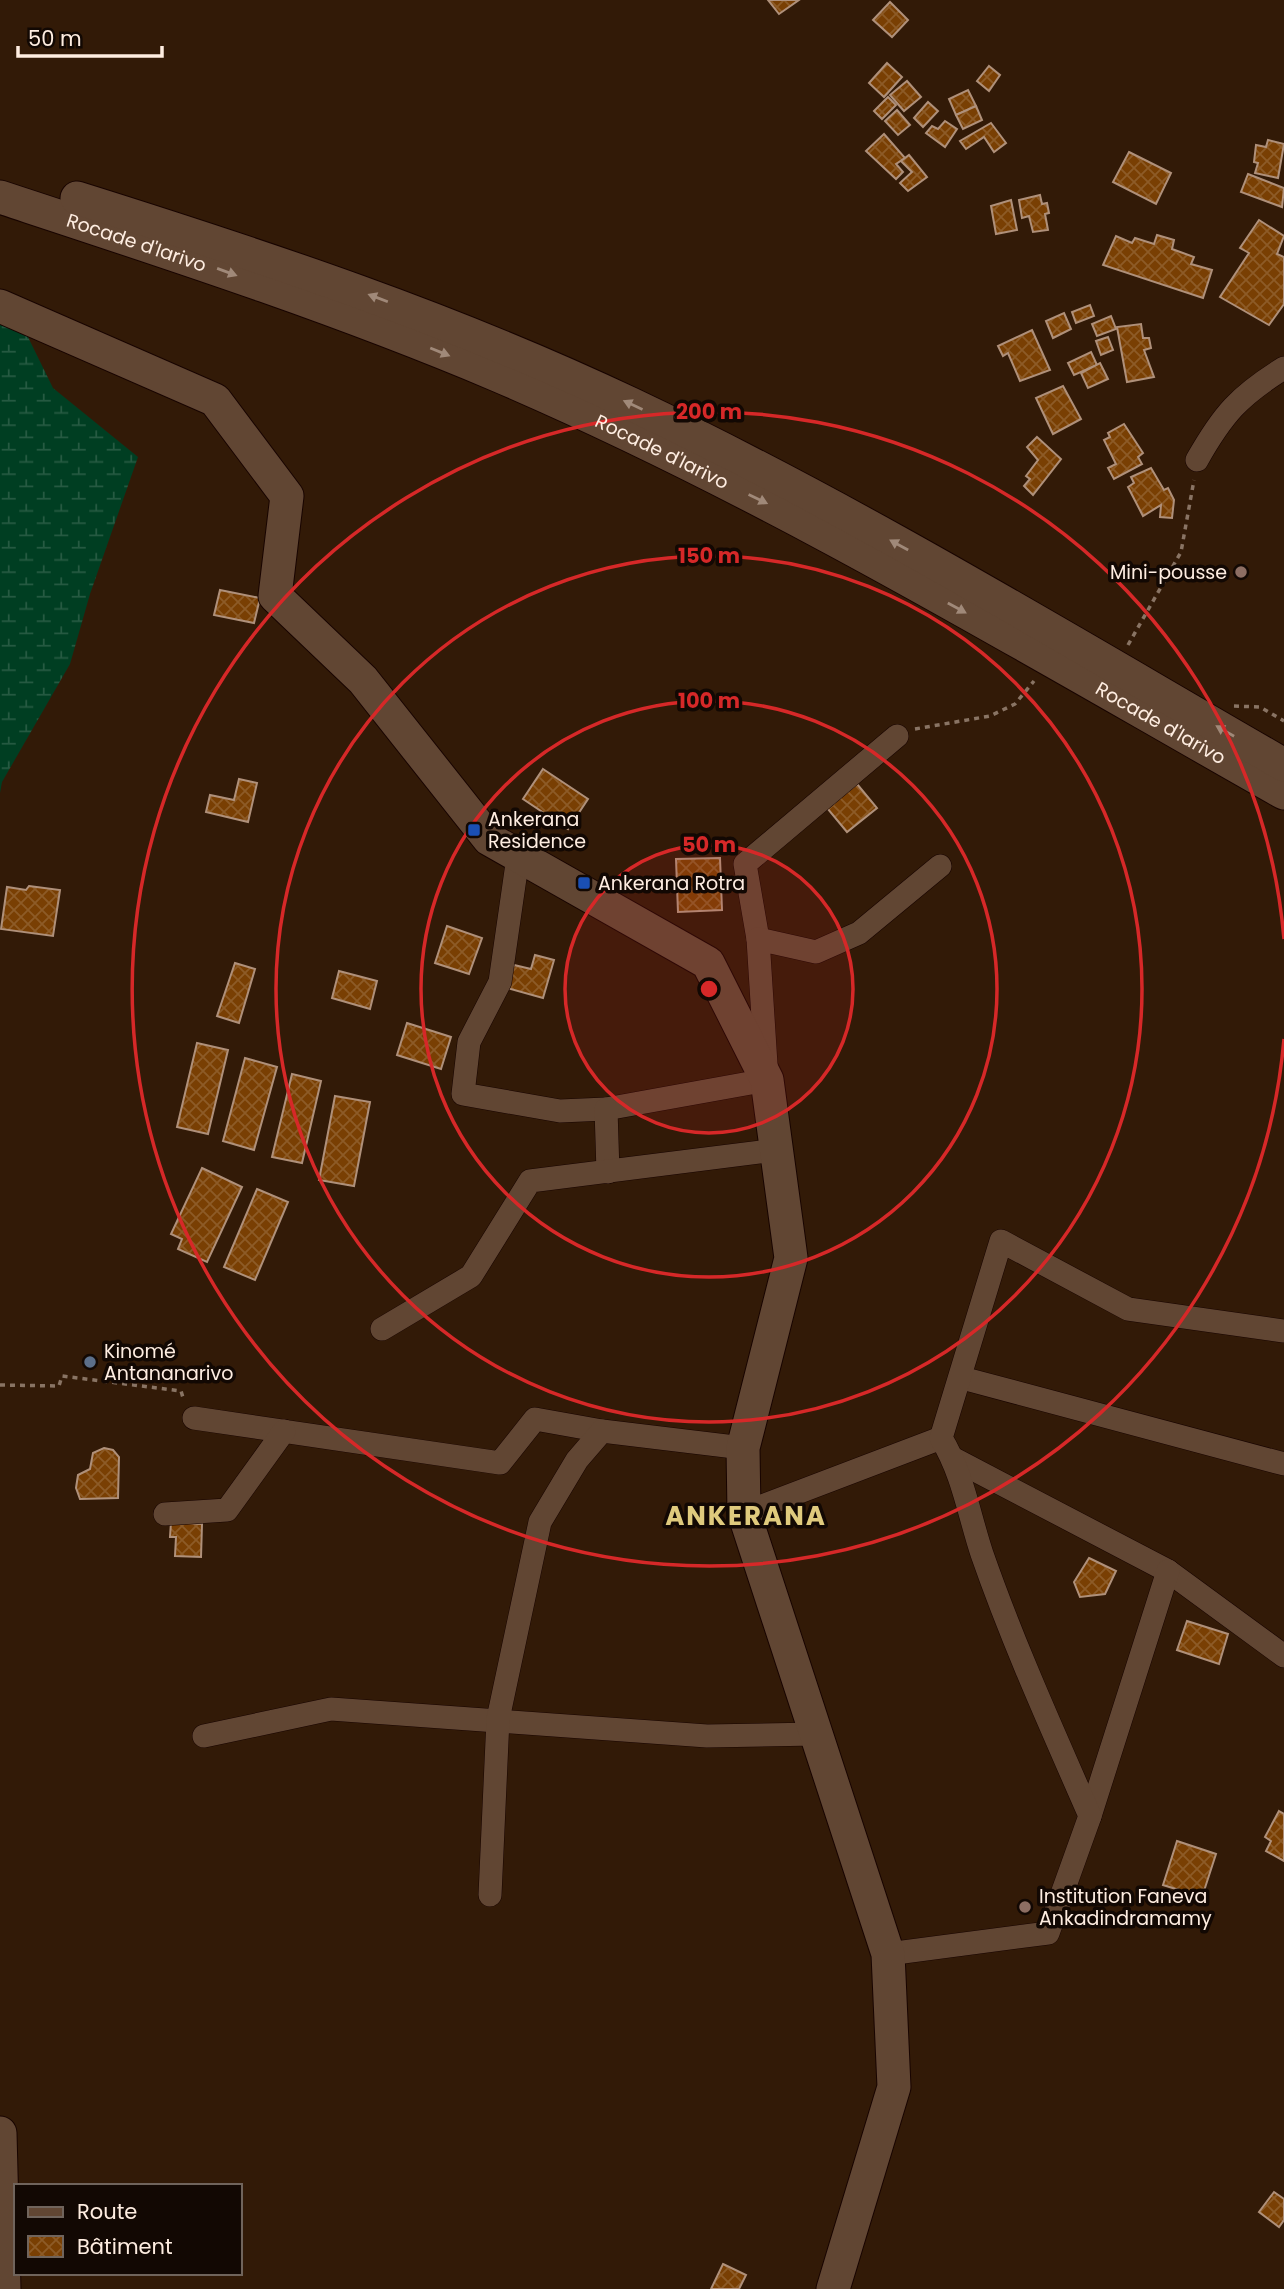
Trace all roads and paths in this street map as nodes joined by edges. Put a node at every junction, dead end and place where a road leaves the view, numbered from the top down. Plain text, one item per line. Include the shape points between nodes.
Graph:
1 (0, 174) edge
2 (0, 197) edge
3 (0, 306) edge
4 (1284, 368) edge
5 (1197, 460) joint
6 (1124, 652) dead end
7 (1044, 687) dead end
8 (1224, 707) dead end
9 (1284, 721) edge
10 (897, 736) joint
11 (1284, 765) edge
12 (1284, 793) edge
13 (518, 857) junction
14 (940, 866) dead end
15 (758, 939) junction
16 (767, 1080) junction
17 (606, 1109) junction
18 (776, 1150) junction
19 (608, 1172) junction
20 (382, 1329) dead end
21 (1284, 1331) edge
22 (962, 1378) junction
23 (0, 1385) edge
24 (194, 1418) joint
25 (284, 1431) junction
26 (602, 1431) junction
27 (942, 1438) junction
28 (743, 1448) junction
29 (954, 1459) junction
30 (1284, 1464) edge
31 (744, 1513) junction
32 (165, 1514) dead end
33 (1168, 1572) junction
34 (1284, 1656) edge
35 (498, 1718) junction
36 (816, 1734) junction
37 (204, 1736) dead end
38 (1090, 1816) junction
39 (491, 1895) dead end
40 (888, 1954) junction
41 (0, 2133) edge
42 (4, 2289) edge
43 (833, 2289) edge

11 -> 1 main road, Rocade d'Iarivo via 769,472 629,403 343,284
2 -> 12 main road, Rocade d'Iarivo via 359,319 625,434 768,504
3 - 13 main road via 215,400 287,496 275,596 363,680 489,839
4 - 5 street via 1253,388 1221,418
5 - 6 path via 1181,552
7 - 10 path via 1032,680 1015,704 990,716 946,721
8 - 9 path via 1260,707
10 - 15 street via 745,864
13 - 16 main road via 708,963
13 - 17 street via 500,982 469,1042 463,1094 560,1111
14 - 15 street via 859,933 816,952
15 - 16 street
16 - 17 street
16 - 18 main road
17 - 19 street
18 - 19 street
18 - 28 main road via 791,1258
19 - 20 street via 530,1181 471,1276
21 - 22 street via 1128,1309 1001,1241
22 - 27 street
22 - 30 street
23 - 24 path via 60,1386 62,1376 181,1391 186,1411
24 - 25 street
25 - 26 street via 500,1462 535,1419
25 - 32 street via 227,1510
26 - 28 street
26 - 35 street via 577,1460 540,1522
27 - 29 street
27 - 31 street
28 - 31 main road
29 - 33 street
29 - 38 street via 982,1553
31 - 36 main road
33 - 34 street
33 - 38 street
35 - 36 street via 707,1735
35 - 37 street via 331,1709
35 - 39 street
36 - 40 main road
38 - 40 street via 1048,1933
40 - 43 main road via 894,2087
41 - 42 main road

